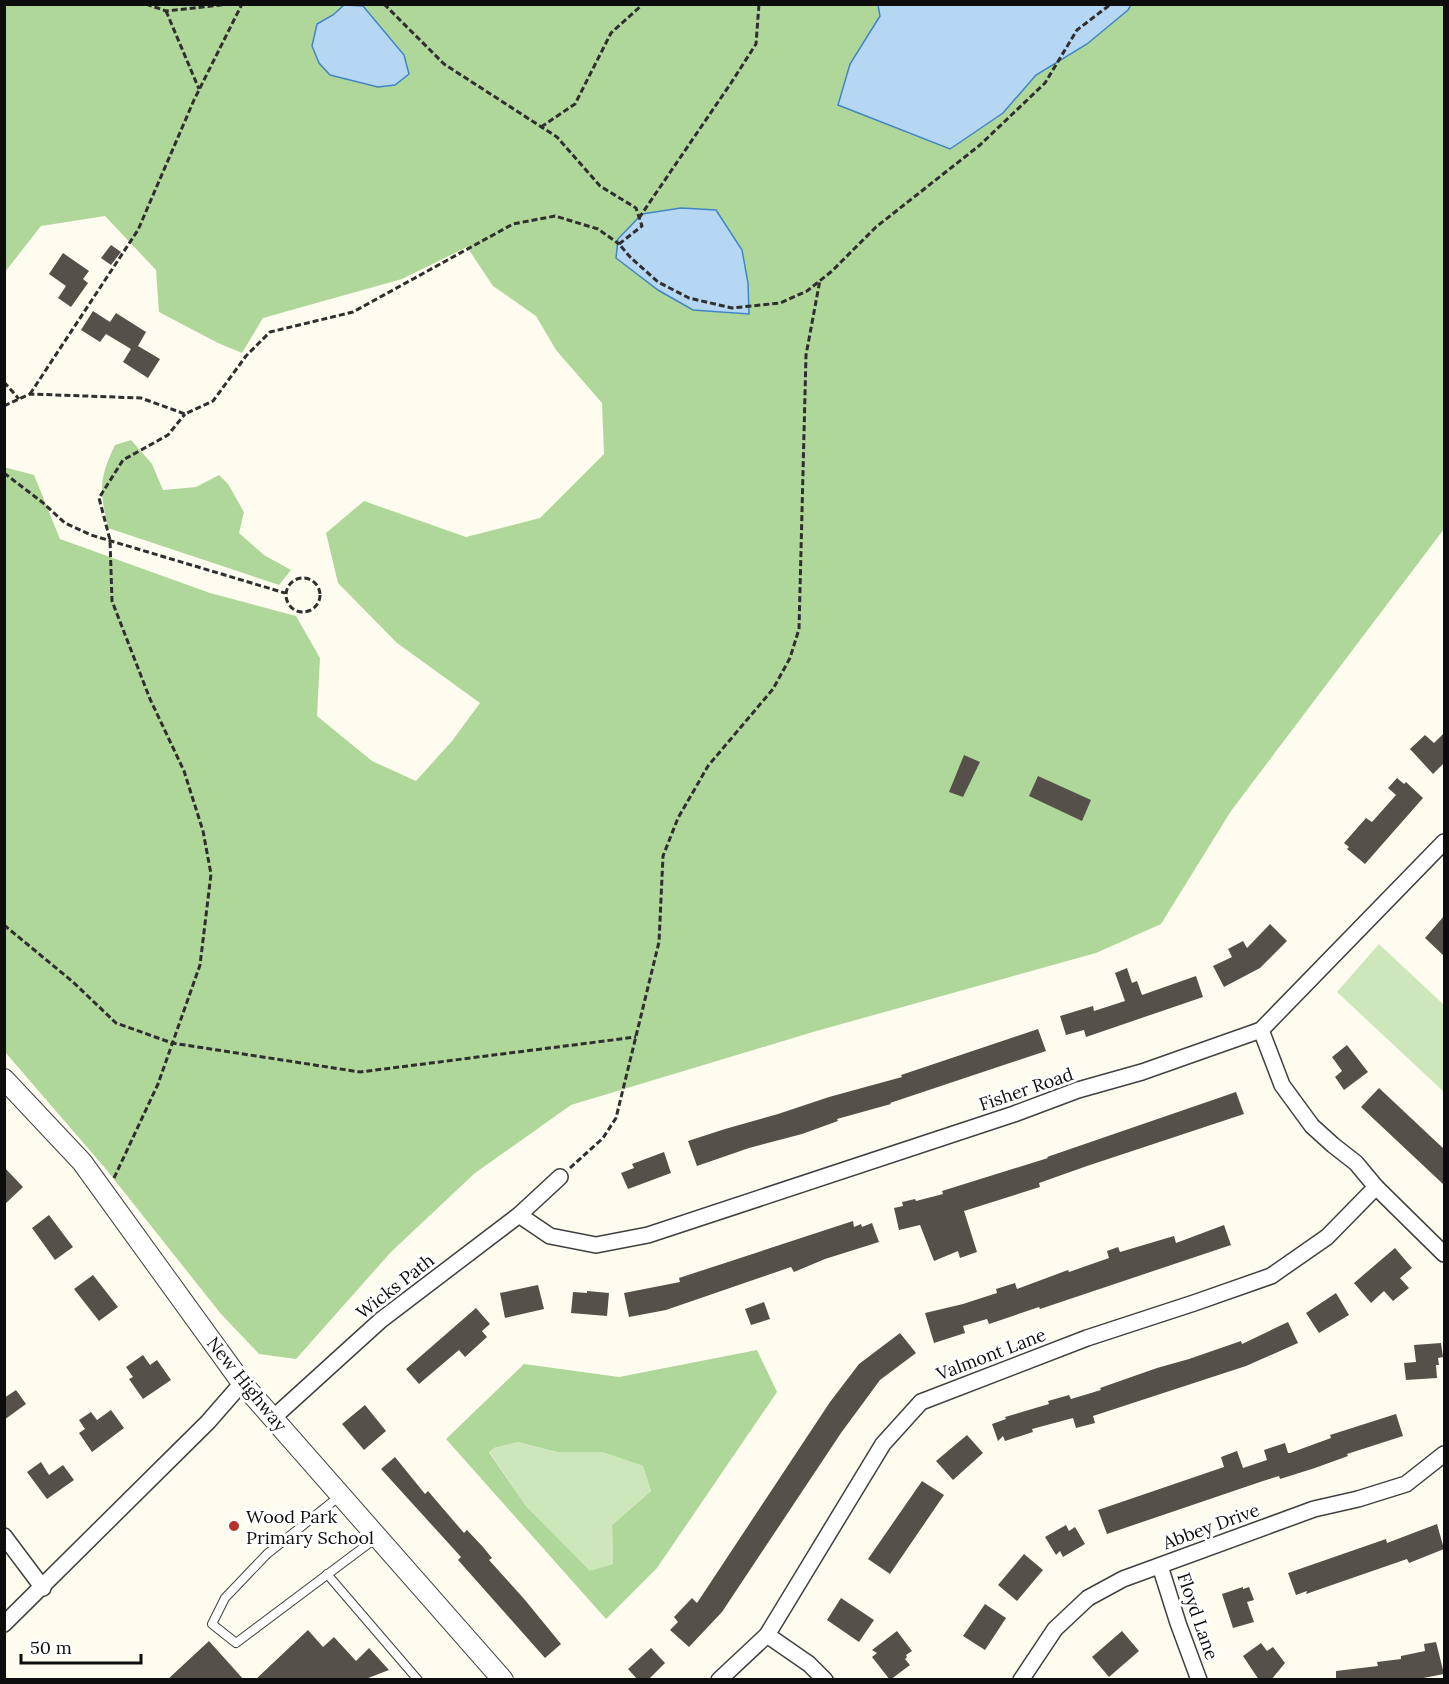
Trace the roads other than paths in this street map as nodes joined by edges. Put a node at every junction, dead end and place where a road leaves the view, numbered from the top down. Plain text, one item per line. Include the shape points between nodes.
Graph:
1 (1444, 842) edge
2 (1261, 1030) junction
3 (4, 1079) edge
4 (560, 1177) road end
5 (1376, 1187) junction
6 (519, 1215) junction
7 (1444, 1254) edge
8 (242, 1383) junction
9 (273, 1418) junction
10 (1444, 1454) edge
11 (341, 1495) junction
12 (4, 1536) edge
13 (377, 1537) junction
14 (1160, 1566) junction
15 (327, 1574) junction
16 (43, 1588) junction
17 (4, 1624) edge
18 (767, 1635) junction
19 (418, 1680) edge
20 (503, 1680) edge
21 (719, 1680) edge
22 (825, 1680) edge
23 (1022, 1680) edge
24 (1199, 1680) edge

1 - 2 street, Fisher Road
2 - 5 street via 1282,1085 1312,1126 1356,1163
2 - 6 street, Fisher Road via 648,1235 596,1245 550,1236
3 - 8 street, New Highway via 82,1162
4 - 6 street, Wicks Path
5 - 7 street
5 - 18 street, Valmont Lane via 1327,1237 1271,1276 1087,1338 921,1402 883,1444
6 - 9 street, Wicks Path via 381,1320
8 - 9 street, New Highway
8 - 16 street
9 - 11 street, New Highway
10 - 14 street, Abbey Drive via 1406,1484 1314,1509
11 - 13 street, New Highway
11 - 15 lane via 267,1554 225,1598 212,1624 236,1643
12 - 16 street
13 - 15 lane
13 - 20 street, New Highway
14 - 23 street, Abbey Drive via 1123,1579 1088,1598 1055,1629
14 - 24 street, Floyd Lane
15 - 19 lane
16 - 17 street
18 - 21 street, Valmont Lane
18 - 22 street

